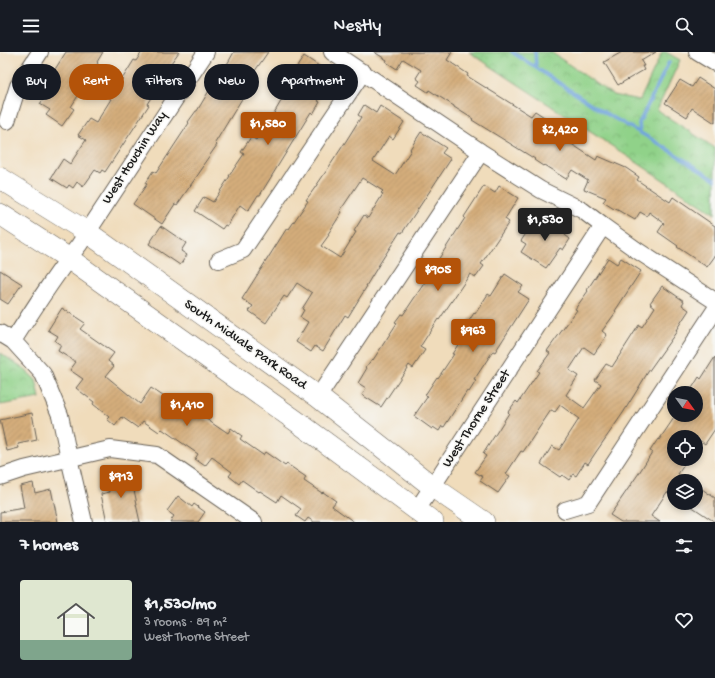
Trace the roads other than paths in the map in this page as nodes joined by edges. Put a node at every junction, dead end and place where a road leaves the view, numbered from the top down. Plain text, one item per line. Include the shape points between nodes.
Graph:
1 (40, 52) edge
2 (206, 52) edge
3 (332, 52) edge
4 (697, 52) edge
5 (715, 63) edge
6 (363, 72) junction
7 (6, 121) dead end
8 (481, 152) junction
9 (0, 178) edge
10 (0, 214) edge
11 (603, 226) junction
12 (78, 245) junction
13 (218, 260) dead end
14 (715, 301) edge
15 (715, 310) edge
16 (6, 337) edge
17 (318, 398) junction
18 (69, 458) junction
19 (0, 477) edge
20 (433, 487) junction
21 (565, 510) dead end
22 (425, 516) edge
23 (84, 522) edge
24 (254, 522) edge
25 (484, 522) edge

1 - 7 street via 18,86
2 - 12 street, West Houchin Way
3 - 6 street
4 - 5 street
6 - 8 street
6 - 13 street via 243,250
8 - 11 street via 541,190 582,210
8 - 17 street
9 - 12 main road, South Midvale Park Road
10 - 12 main road, South Midvale Park Road
11 - 14 street
11 - 20 street, West Thorne Street
12 - 16 street, West Houchin Way via 37,303
12 - 17 main road, South Midvale Park Road
12 - 22 main road, South Midvale Park Road via 305,428
15 - 21 street via 588,503
16 - 18 street via 43,374 60,415
17 - 20 main road, South Midvale Park Road
18 - 19 street
18 - 23 street
18 - 24 street via 110,449 157,455
20 - 22 street, West Thorne Street
20 - 25 main road, South Midvale Park Road

